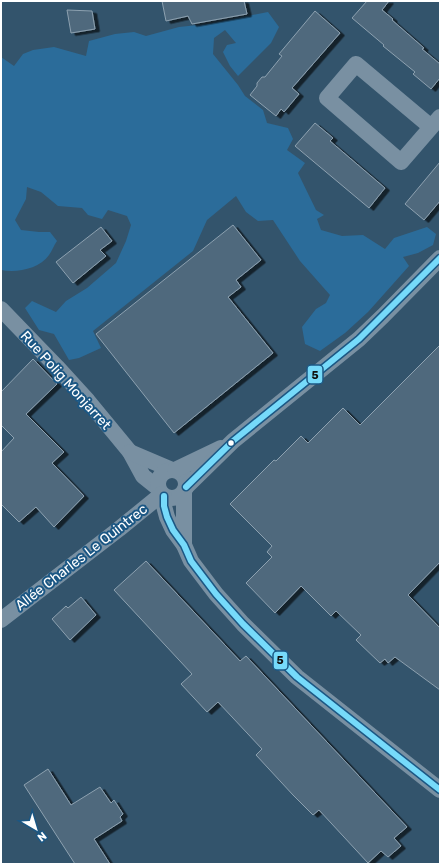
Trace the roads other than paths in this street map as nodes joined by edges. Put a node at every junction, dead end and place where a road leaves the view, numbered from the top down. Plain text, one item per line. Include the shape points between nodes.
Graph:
1 (436, 122) edge
2 (440, 258) edge
3 (1, 309) edge
4 (233, 441) junction
5 (130, 452) junction
6 (172, 469) junction
7 (185, 490) junction
8 (161, 493) junction
9 (184, 545) junction
10 (1, 620) edge
11 (440, 790) edge

1 - 1 street via 401,162 327,98 356,64
2 - 4 street via 407,294 359,338
3 - 5 street, Rue Polig Monjarret via 57,367
4 - 6 street
4 - 7 street
5 - 6 street, Rue Polig Monjarret
5 - 8 street, Rue Polig Monjarret via 143,476
6 - 7 street via 185,477
6 - 8 street via 159,477
7 - 8 street via 174,498
7 - 9 street
8 - 9 street via 167,517
8 - 10 street, Allée Charles Le Quintrec via 119,529
9 - 11 street via 200,575 277,659

